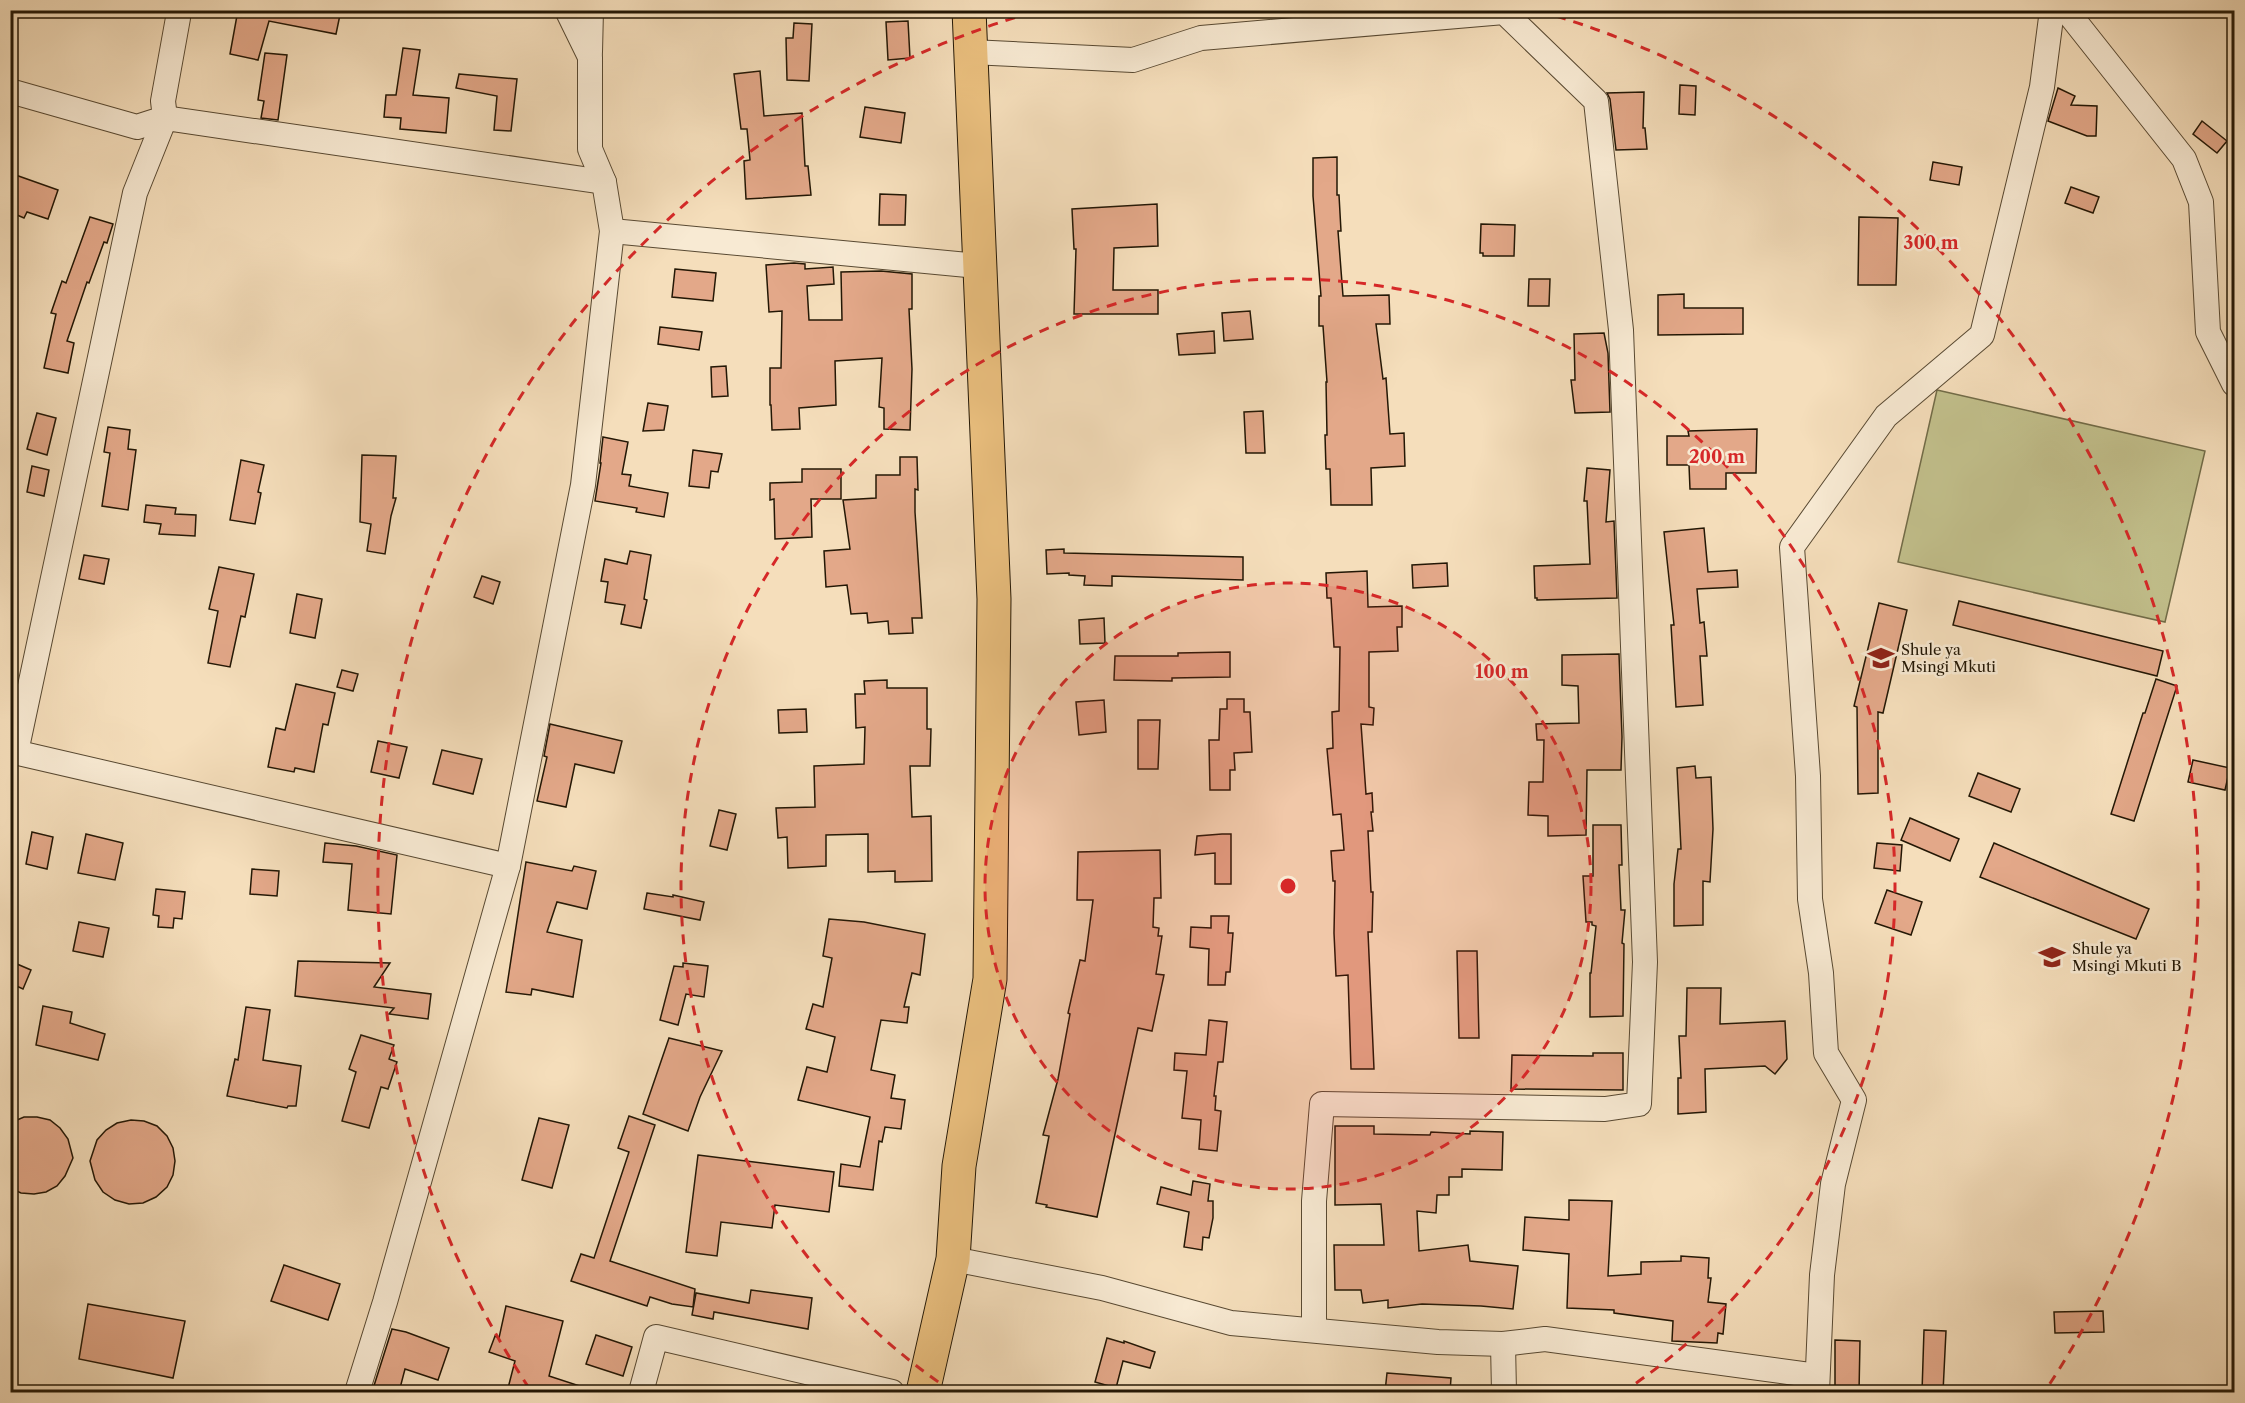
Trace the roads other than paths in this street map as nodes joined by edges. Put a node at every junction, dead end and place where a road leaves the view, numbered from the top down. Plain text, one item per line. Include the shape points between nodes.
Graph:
1 (177, 10) edge
2 (567, 10) edge
3 (591, 10) edge
4 (969, 10) edge
5 (2052, 10) edge
6 (2066, 10) edge
7 (1503, 11) edge
8 (971, 52) junction
9 (590, 57) junction
10 (10, 91) edge
11 (165, 118) junction
12 (604, 182) junction
13 (612, 231) junction
14 (978, 266) junction
15 (2235, 384) edge
16 (13, 751) edge
17 (508, 866) junction
18 (954, 1259) junction
19 (1314, 1330) junction
20 (1503, 1344) junction
21 (1817, 1384) edge
22 (357, 1392) edge
23 (641, 1392) edge
24 (892, 1392) edge
25 (923, 1392) edge
26 (1504, 1392) edge

1 - 11 street via 163,101
2 - 9 street
3 - 9 street
4 - 8 highway
5 - 21 street via 2042,87 1982,334 1886,416 1792,547 1808,776 1810,899 1821,973 1826,1053 1854,1100 1833,1184 1822,1275
6 - 15 street via 2184,159 2201,202 2208,332
7 - 8 street via 1201,38 1133,60
7 - 19 street via 1596,101 1622,342 1645,962 1639,1104 1605,1109 1322,1104 1314,1201
8 - 14 highway
9 - 12 street via 590,149
10 - 11 street via 137,127
11 - 12 street
11 - 16 street via 135,193
12 - 13 street
13 - 14 street
13 - 17 street via 583,485
14 - 18 highway via 994,599 990,979 959,1166
16 - 17 street
17 - 22 street
18 - 19 street via 1102,1288 1231,1323
18 - 25 highway
19 - 20 street
20 - 21 street via 1545,1340
20 - 26 street
23 - 24 street via 656,1337

